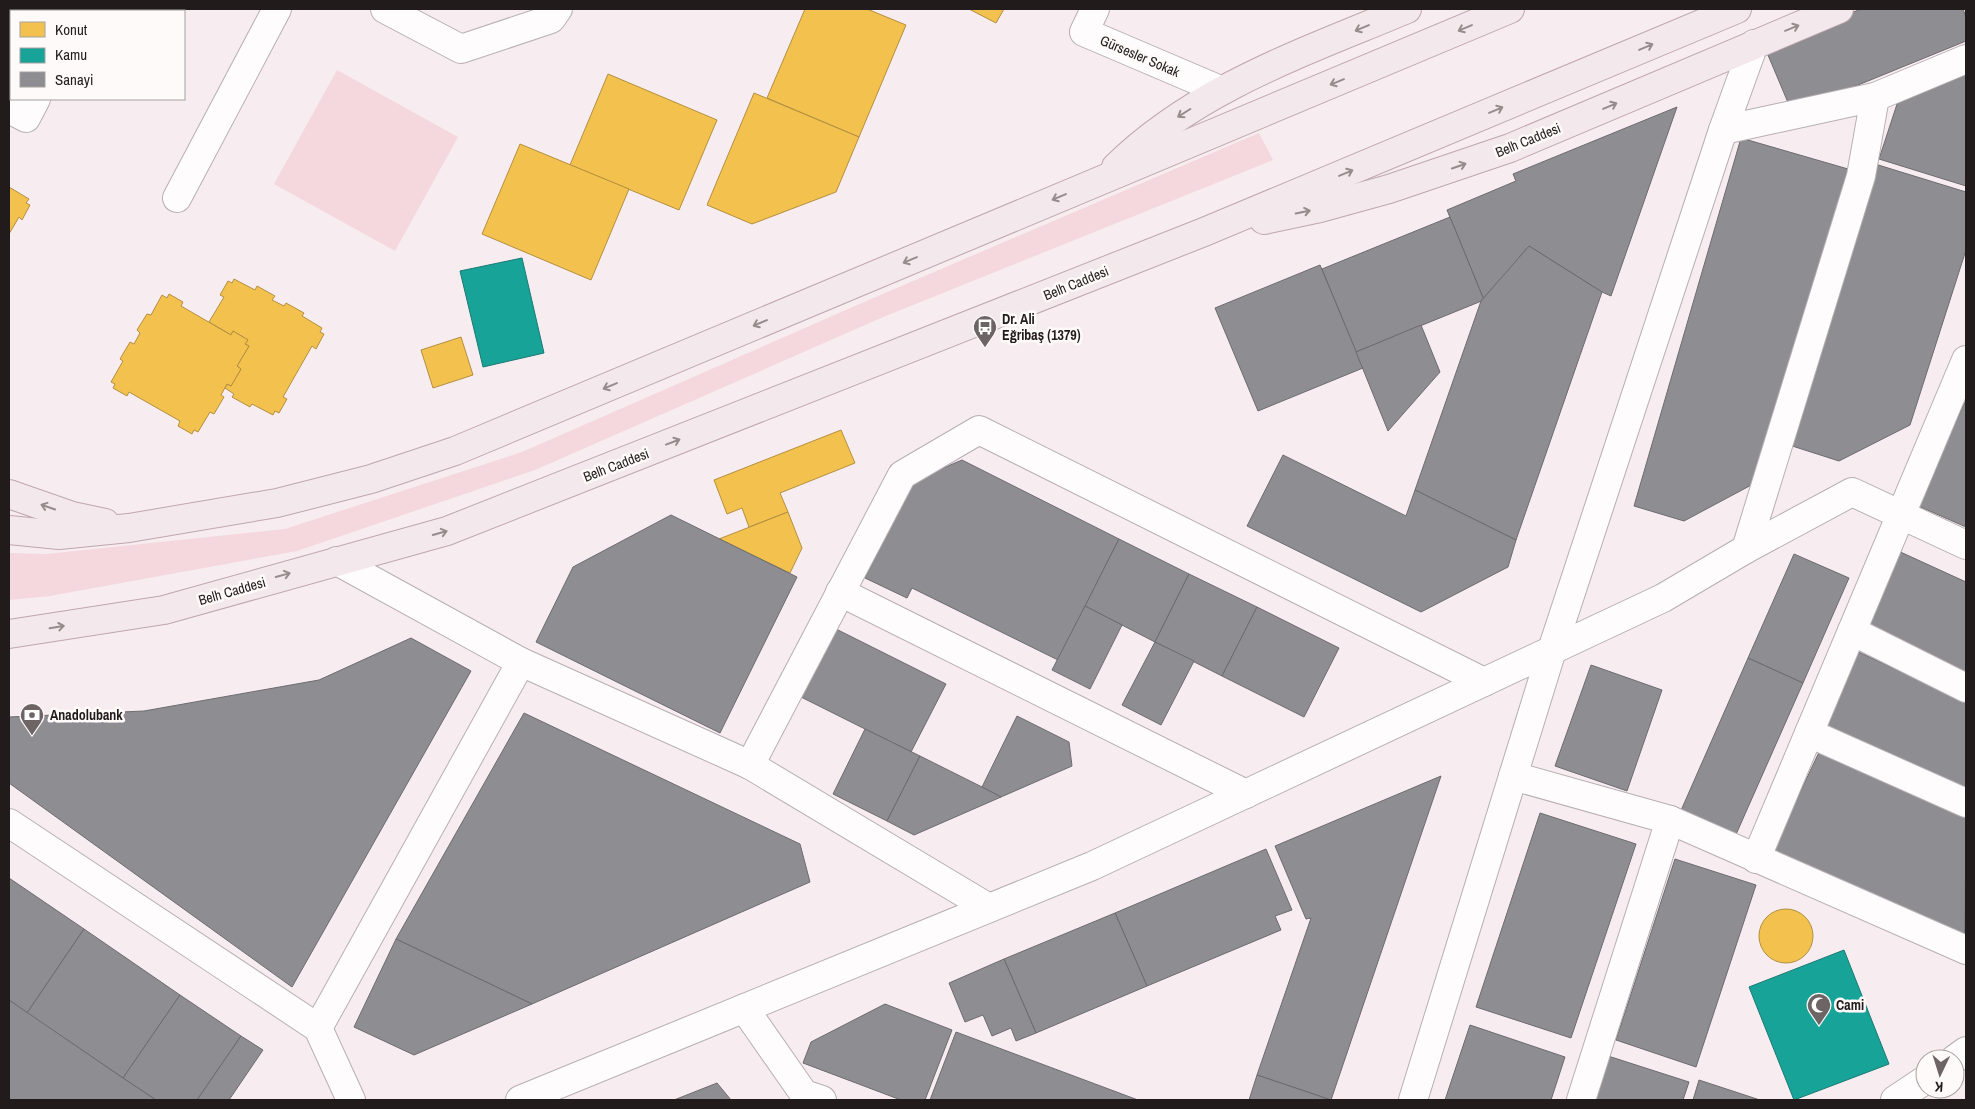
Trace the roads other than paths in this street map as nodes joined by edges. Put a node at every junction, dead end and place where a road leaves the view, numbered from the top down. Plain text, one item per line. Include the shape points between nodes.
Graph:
1 (277, 9) edge
2 (385, 9) edge
3 (558, 9) edge
4 (1095, 9) edge
5 (1407, 9) edge
6 (1510, 9) edge
7 (1737, 9) edge
8 (1839, 9) edge
9 (1754, 44) junction
10 (1966, 59) edge
11 (1220, 90) junction
12 (1874, 97) junction
13 (35, 100) edge
14 (9, 109) edge
15 (1723, 130) junction
16 (1104, 179) junction
17 (177, 198) dead end
18 (1204, 232) junction
19 (1963, 375) edge
20 (9, 494) edge
21 (1901, 514) junction
22 (129, 528) junction
23 (9, 530) edge
24 (1966, 544) edge
25 (1746, 549) junction
26 (337, 561) junction
27 (840, 592) junction
28 (1852, 631) junction
29 (9, 634) edge
30 (1552, 650) junction
31 (521, 662) junction
32 (1484, 682) junction
33 (1966, 688) edge
34 (1809, 733) junction
35 (750, 765) junction
36 (1513, 776) junction
37 (1246, 794) junction
38 (1966, 803) edge
39 (1670, 820) junction
40 (9, 823) edge
41 (1756, 859) junction
42 (989, 908) junction
43 (1966, 950) edge
44 (744, 1008) junction
45 (318, 1028) junction
46 (1915, 1087) edge
47 (350, 1100) edge
48 (520, 1100) edge
49 (822, 1100) edge
50 (1413, 1100) edge
51 (1581, 1100) edge
52 (1895, 1100) edge

1 - 17 street
2 - 3 street via 461,49 552,19
4 - 11 street, Gürsesler Sokak via 1084,32
5 -> 11 main road
6 -> 16 main road
18 -> 7 main road, Belh Caddesi
9 -> 8 main road, Belh Caddesi
9 - 15 street
18 -> 9 main road, Belh Caddesi via 1320,208 1454,168 1510,148
10 - 12 street
11 -> 16 main road via 1164,126
12 - 15 street
12 - 25 street via 1861,176
13 - 14 street via 26,118
15 - 30 street
16 -> 22 main road via 455,451 371,479 277,503
26 -> 18 main road, Belh Caddesi via 447,531
19 - 21 street
22 -> 20 main road via 72,516
21 - 24 street
21 - 25 street via 1852,492
21 - 28 street
22 - 23 main road via 59,535
25 - 30 street via 1663,598
29 -> 26 main road, Belh Caddesi via 164,610
26 - 31 street
27 - 32 street via 902,475 979,430
27 - 35 street
27 - 37 street
28 - 33 street
28 - 34 street
30 - 32 street
30 - 36 street
31 - 35 street
31 - 45 street
32 - 37 street
34 - 38 street
34 - 41 street
35 - 42 street
36 - 39 street
36 - 50 street
37 - 42 street via 1092,866
39 - 41 street
39 - 51 street
40 - 45 street
41 - 43 street
42 - 44 street
44 - 48 street
44 - 49 street via 804,1094
45 - 47 street
46 - 52 street

